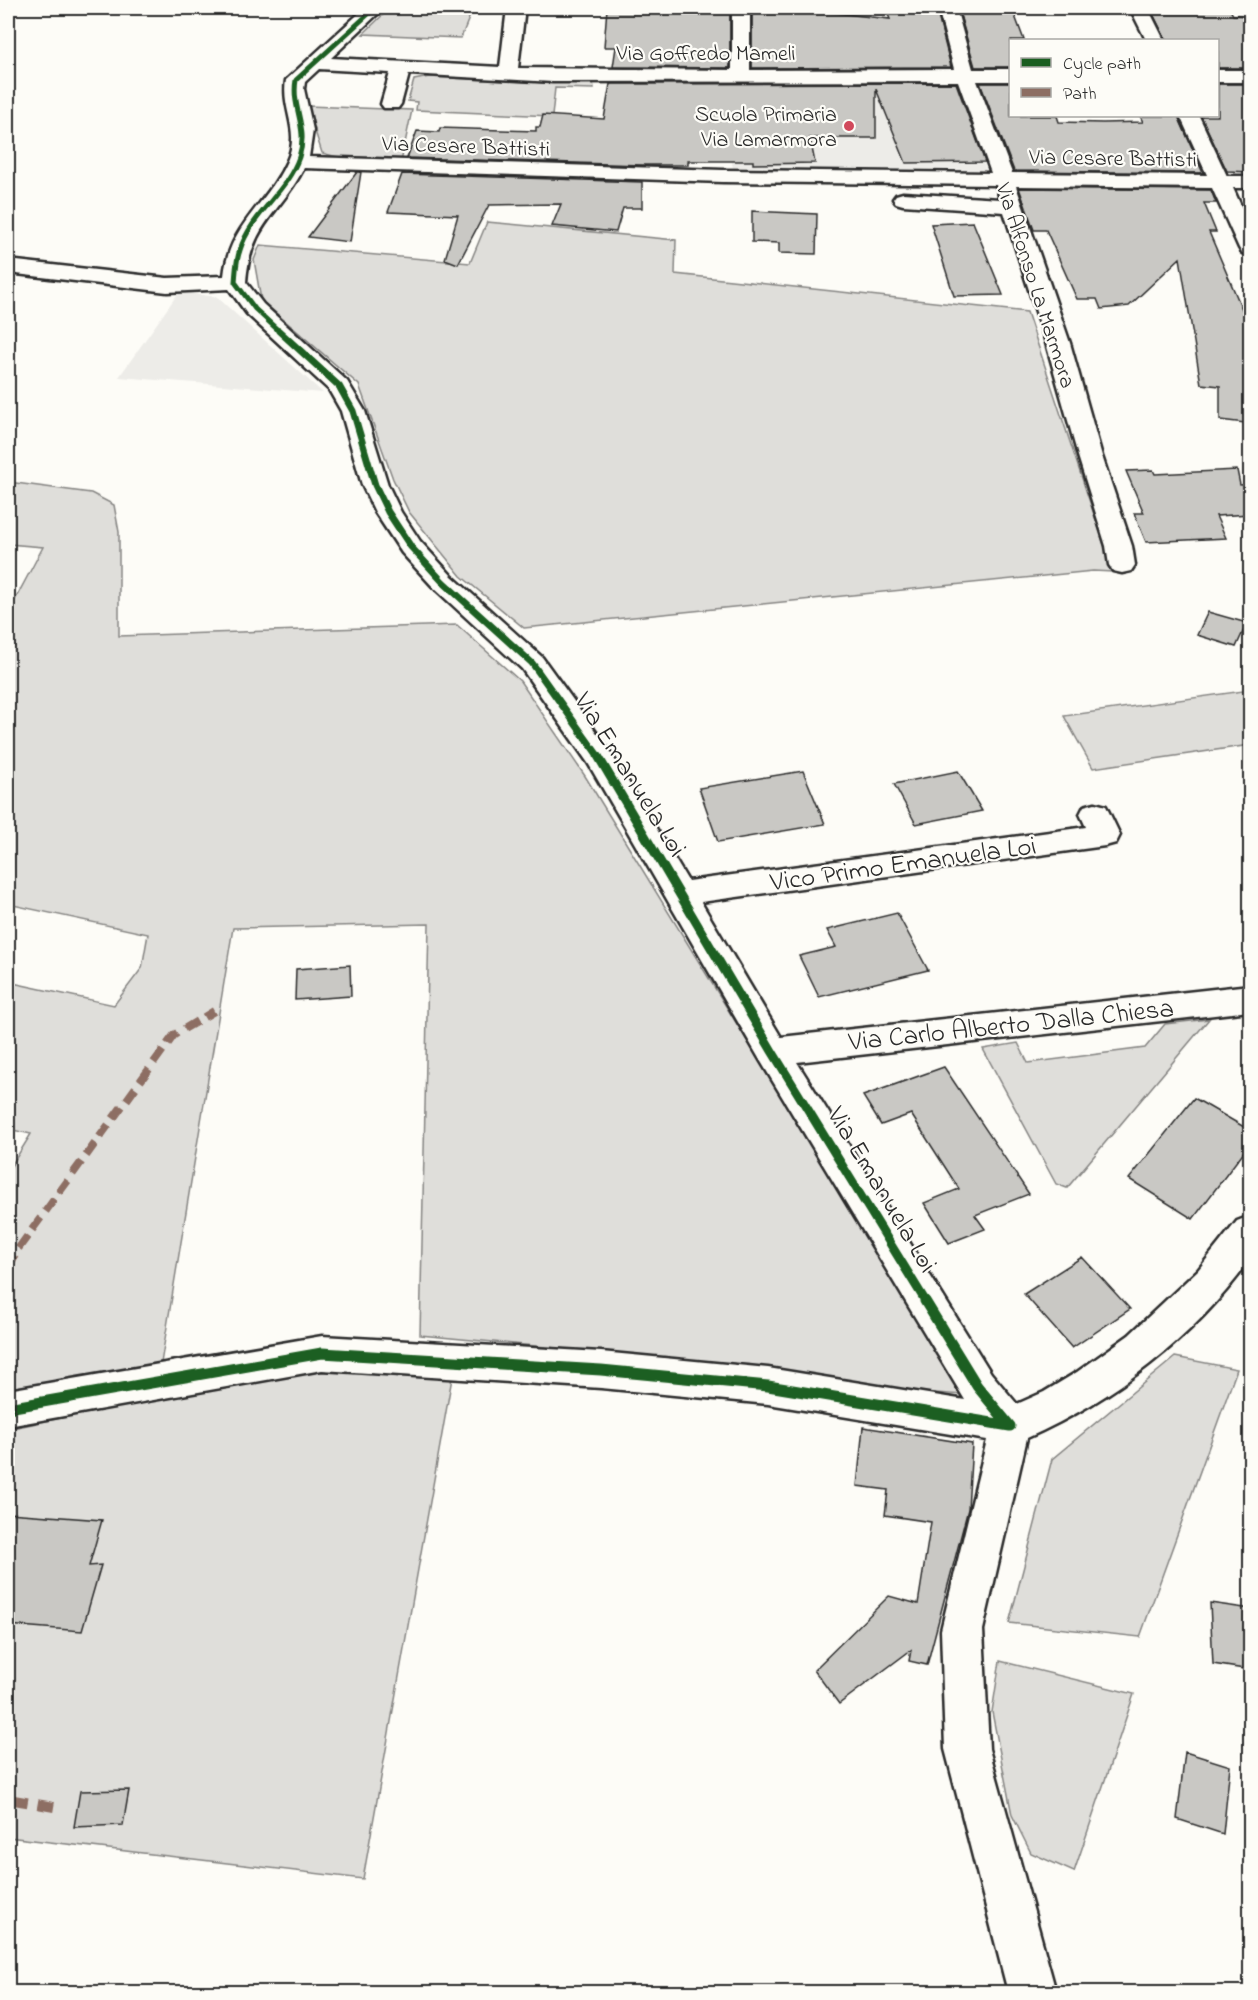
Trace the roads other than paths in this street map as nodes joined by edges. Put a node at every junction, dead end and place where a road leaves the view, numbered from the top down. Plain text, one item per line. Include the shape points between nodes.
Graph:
1 (375, 8) edge
2 (516, 8) edge
3 (741, 8) edge
4 (947, 8) edge
5 (1139, 8) edge
6 (1154, 39) edge
7 (314, 63) junction
8 (401, 69) junction
9 (505, 74) junction
10 (964, 75) junction
11 (1009, 75) edge
12 (1219, 76) edge
13 (1251, 76) edge
14 (741, 77) junction
15 (391, 104) dead end
16 (1190, 117) edge
17 (298, 162) junction
18 (1004, 179) junction
19 (723, 182) junction
20 (1220, 183) junction
21 (1251, 183) edge
22 (1013, 206) junction
23 (1251, 248) edge
24 (8, 267) edge
25 (235, 282) junction
26 (1122, 565) dead end
27 (1095, 814) dead end
28 (678, 894) junction
29 (1251, 998) edge
30 (772, 1051) junction
31 (1251, 1232) edge
32 (8, 1408) edge
33 (1010, 1426) junction
34 (1032, 1992) edge

1 - 7 street
2 - 9 street
3 - 14 street
4 - 10 street, Via Alfonso La Marmora
5 - 6 street
7 - 8 street, Via Goffredo Mameli
7 - 17 street via 296,80 292,92 303,125
8 - 9 street, Via Goffredo Mameli
8 - 15 street
9 - 14 street, Via Goffredo Mameli
10 - 11 street, Via Goffredo Mameli
10 - 14 street, Via Goffredo Mameli
10 - 18 street, Via Alfonso La Marmora
12 - 13 street
16 - 20 street
17 - 19 street, Via Cesare Battisti via 633,174 662,185
17 - 25 street via 242,244
18 - 19 street, Via Cesare Battisti
18 - 20 street, Via Cesare Battisti
18 - 22 street, Via Alfonso La Marmora
19 - 22 street, Via Cesare Battisti
20 - 21 street, Via Cesare Battisti
20 - 23 street
22 - 26 street, Via Alfonso La Marmora via 1058,343
24 - 25 street via 167,285
25 - 28 street, Via Emanuela Loi via 255,309 339,386 353,411 375,484 411,547 443,582 532,663 599,757
27 - 28 street, Vico Primo Emanuela Loi via 1105,835
28 - 30 street, Via Emanuela Loi
29 - 30 street, Via Carlo Alberto Dalla Chiesa
30 - 33 street, Via Emanuela Loi via 977,1386
31 - 33 street via 1189,1307 1130,1357 1063,1401
32 - 33 street via 322,1353 601,1370 768,1386
33 - 34 street via 962,1642 967,1749

